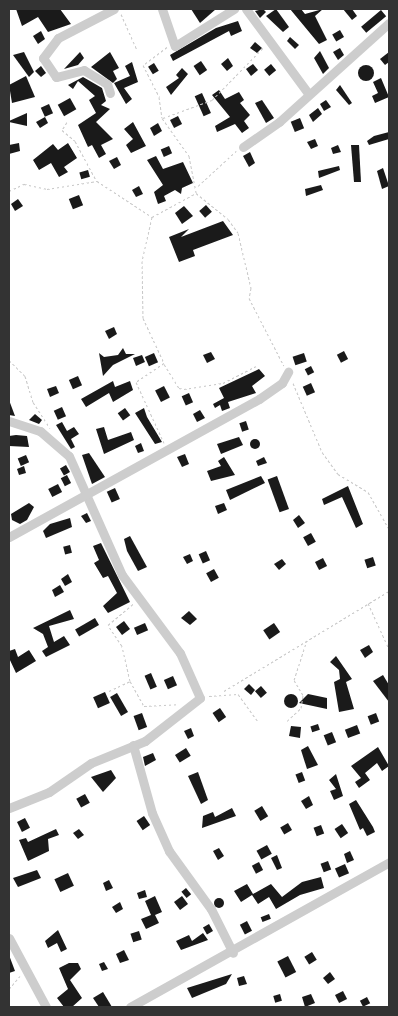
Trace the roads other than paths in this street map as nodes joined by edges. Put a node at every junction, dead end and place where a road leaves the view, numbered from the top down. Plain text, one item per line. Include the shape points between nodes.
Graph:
1 (114, 9) edge
2 (162, 9) edge
3 (234, 9) edge
4 (246, 9) edge
5 (389, 23) edge
6 (110, 93) dead end
7 (308, 94) junction
8 (243, 147) road end
9 (288, 372) road end
10 (9, 421) edge
11 (88, 497) junction
12 (9, 537) edge
13 (133, 745) junction
14 (9, 808) edge
15 (389, 862) edge
16 (9, 938) edge
17 (233, 953) junction
18 (46, 1007) edge
19 (130, 1007) edge

1 - 6 street via 58,38 43,58 56,77 84,70 107,84
2 - 3 street via 175,46
4 - 7 street
5 - 7 street
7 - 8 street
9 - 11 street via 282,383 259,399
10 - 11 street via 40,431 60,446 75,464
11 - 12 street
11 - 13 street via 136,597 180,653 200,698 145,741
13 - 14 street via 77,771 49,792
13 - 17 street via 152,813 169,851 211,909
15 - 17 street via 249,940
16 - 18 street
17 - 19 street

